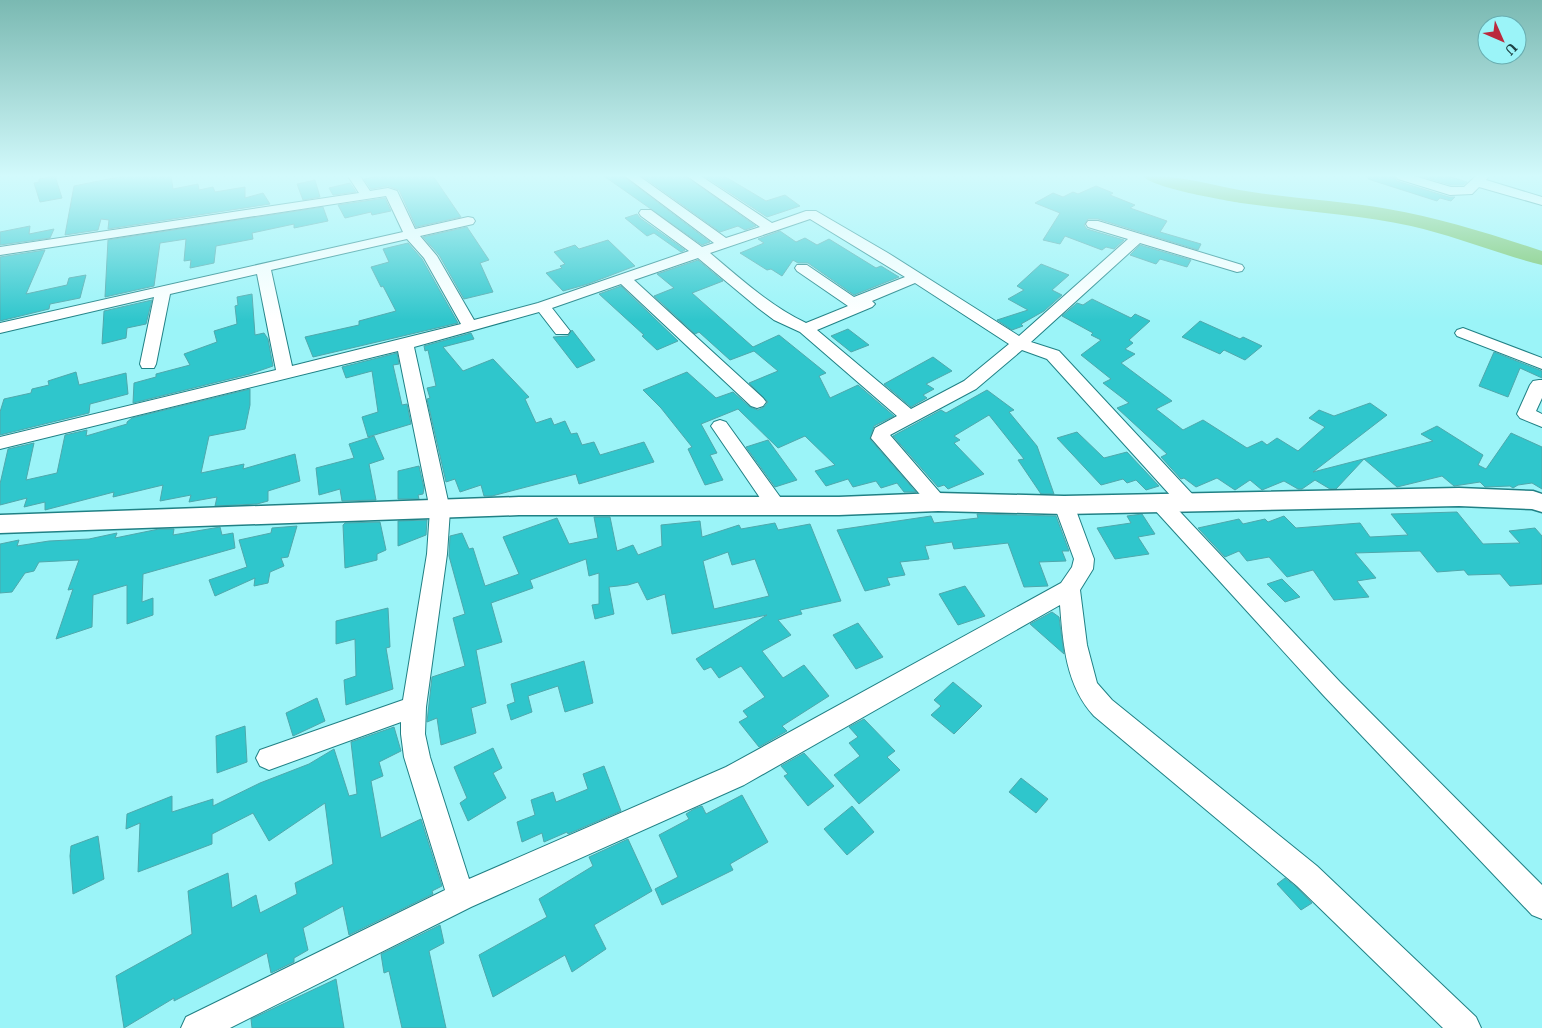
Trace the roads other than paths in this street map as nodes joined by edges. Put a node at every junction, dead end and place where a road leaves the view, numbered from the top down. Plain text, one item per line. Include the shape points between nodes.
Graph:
1 (174, 224) edge
2 (406, 224) edge
3 (455, 224) edge
4 (661, 224) edge
5 (697, 224) edge
6 (764, 224) edge
7 (782, 224) edge
8 (827, 224) edge
9 (1092, 224) dead end
10 (770, 228) junction
11 (411, 234) junction
12 (1136, 239) junction
13 (725, 244) junction
14 (0, 251) edge
15 (701, 253) junction
16 (802, 268) dead end
17 (1237, 268) dead end
18 (263, 269) junction
19 (624, 279) junction
20 (918, 279) junction
21 (163, 292) junction
22 (543, 306) junction
23 (470, 326) junction
24 (0, 328) edge
25 (1037, 328) junction
26 (806, 329) junction
27 (562, 331) dead end
28 (1463, 333) dead end
29 (405, 344) junction
30 (1020, 344) junction
31 (1053, 355) junction
32 (148, 364) dead end
33 (1542, 364) edge
34 (285, 373) junction
35 (1539, 385) dead end
36 (758, 402) dead end
37 (910, 417) junction
38 (1542, 421) edge
39 (720, 426) dead end
40 (0, 443) edge
41 (938, 502) junction
42 (1188, 502) junction
43 (1160, 503) junction
44 (1542, 503) edge
45 (1064, 505) junction
46 (776, 506) junction
47 (440, 510) junction
48 (0, 524) edge
49 (1069, 589) junction
50 (414, 707) junction
51 (269, 758) dead end
52 (460, 897) junction
53 (1542, 905) edge
54 (197, 1028) edge
55 (1465, 1028) edge

1 - 14 street
2 - 11 street
3 - 11 street
4 - 15 street
5 - 13 street
6 - 10 street
7 - 10 street
8 - 20 street
9 - 12 street
10 - 13 street
11 - 18 street
11 - 23 street via 430,256
12 - 17 street
12 - 25 street
13 - 15 street
15 - 19 street
15 - 26 street via 763,305
16 - 20 street via 853,303
18 - 21 street
18 - 34 street
19 - 22 street
19 - 36 street
20 - 26 street
20 - 30 street
21 - 24 street
21 - 32 street
22 - 23 street
22 - 27 street
23 - 29 street
25 - 30 street
25 - 31 street
26 - 37 street
28 - 33 street
29 - 34 street
29 - 47 street
30 - 31 street
30 - 37 street via 970,385
31 - 42 street
34 - 40 street
35 - 38 street via 1526,414
37 - 41 street via 883,430 880,438
39 - 46 street
41 - 45 street
41 - 46 street
42 - 43 street
42 - 44 street via 1459,497
43 - 45 street
43 - 53 street via 1339,696
45 - 49 street via 1084,559 1082,569
46 - 47 street via 537,505
47 - 48 street
47 - 50 street via 437,554
49 - 52 street via 735,776
49 - 55 street via 1074,637 1091,695 1307,876
50 - 51 street
50 - 52 street via 413,734 417,757
52 - 54 street

